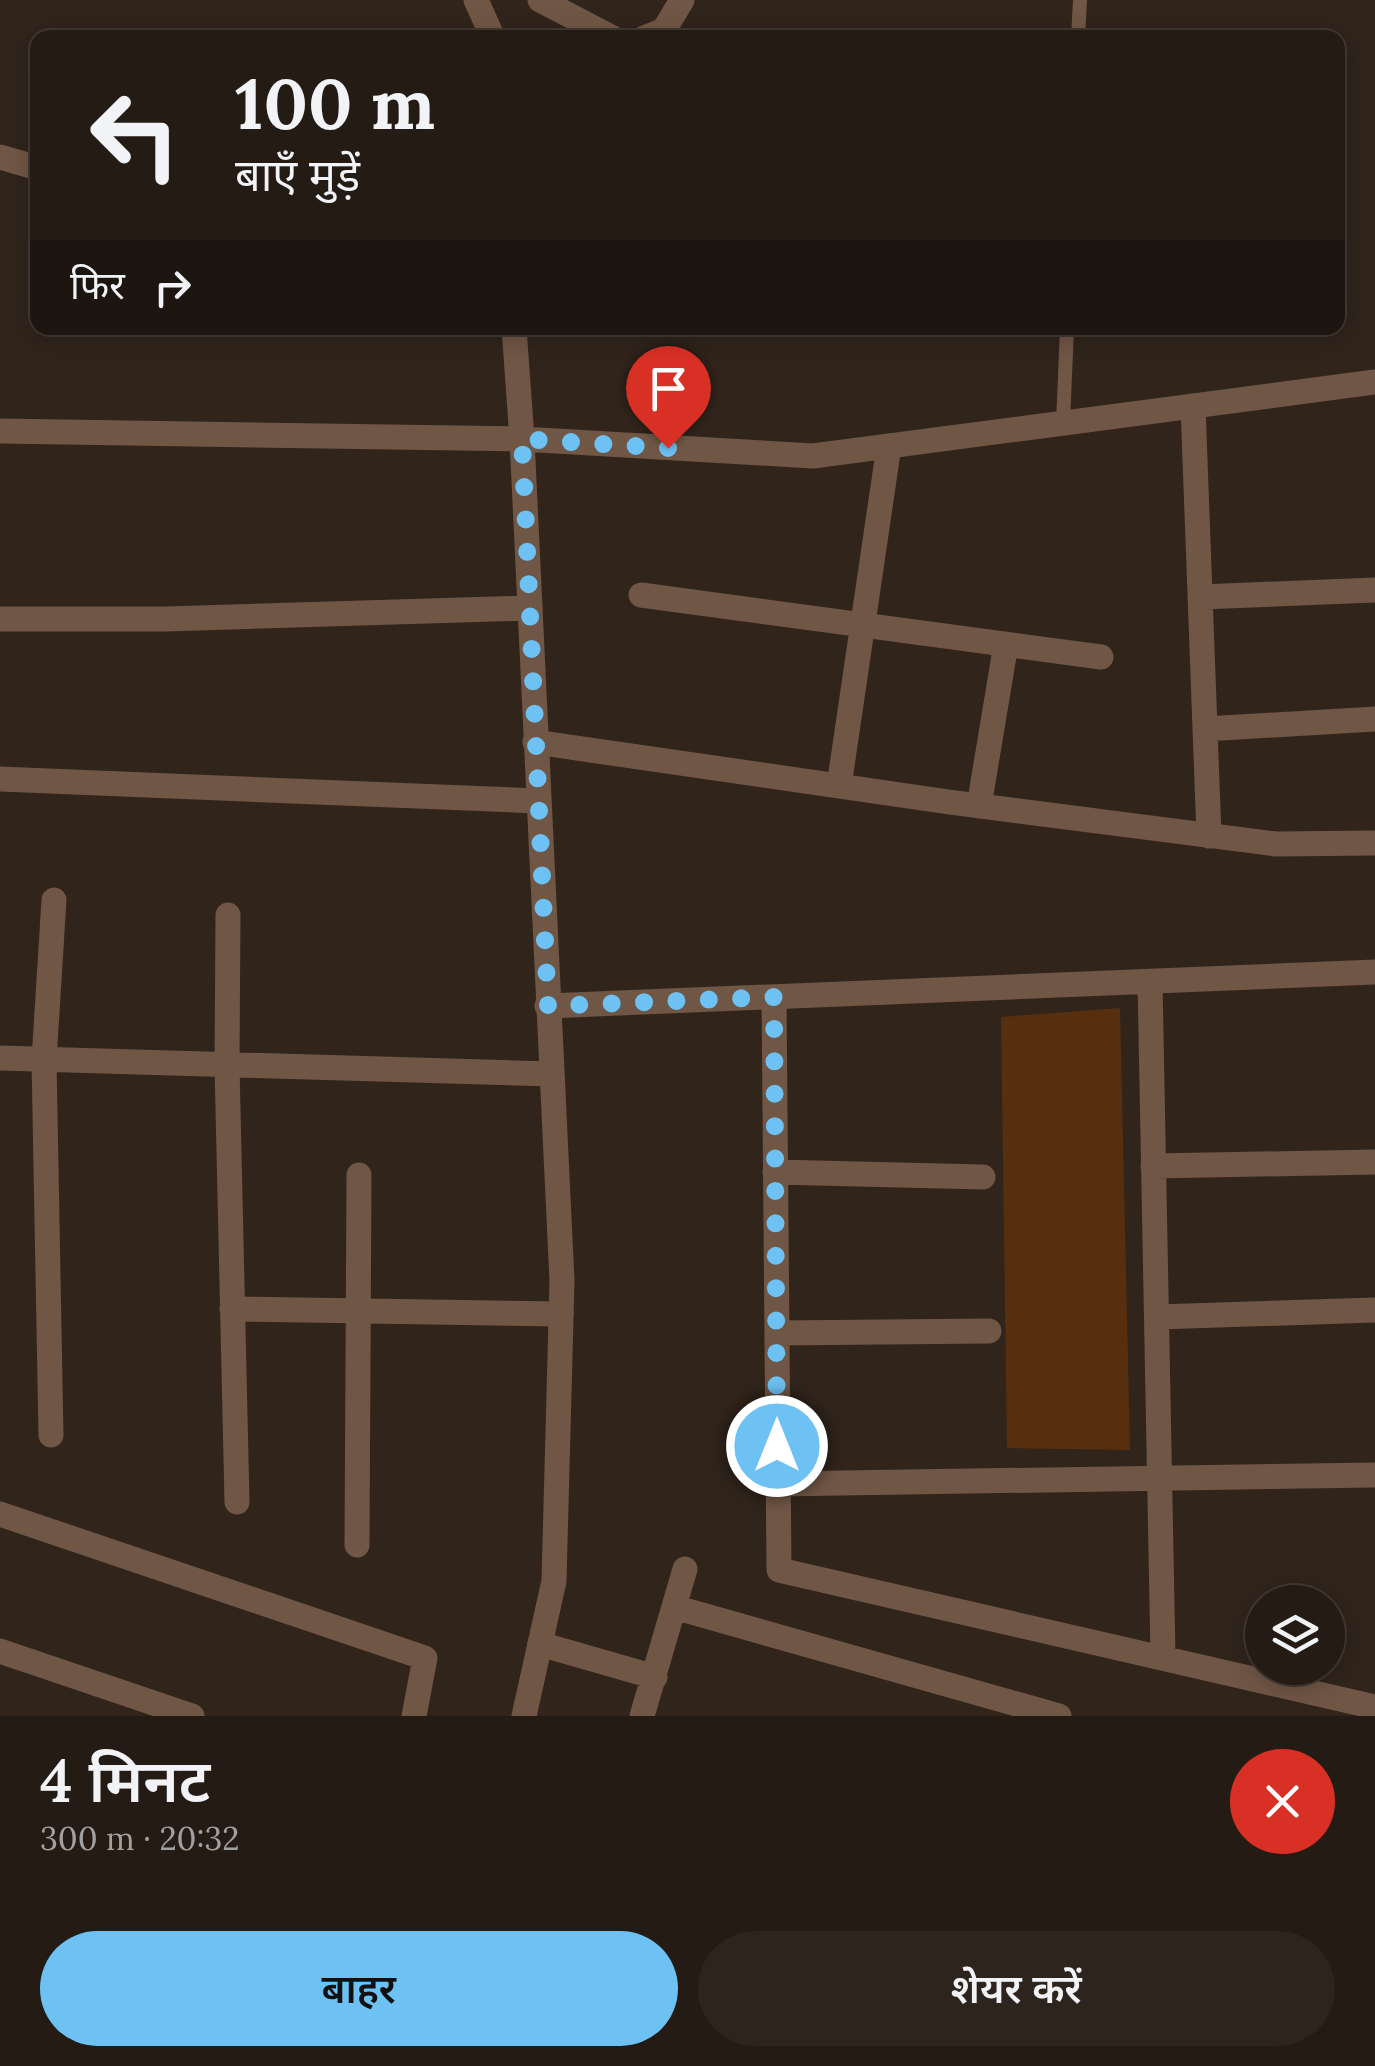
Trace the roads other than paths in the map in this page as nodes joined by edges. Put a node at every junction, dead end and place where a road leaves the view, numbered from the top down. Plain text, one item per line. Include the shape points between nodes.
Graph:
1 (476, 0) edge
2 (540, 0) edge
3 (682, 0) edge
4 (1080, 0) edge
5 (489, 30) edge
6 (598, 30) edge
7 (664, 30) edge
8 (1078, 30) edge
9 (0, 156) edge
10 (30, 165) edge
11 (515, 335) edge
12 (1067, 335) edge
13 (1375, 382) edge
14 (1193, 406) junction
15 (1063, 423) junction
16 (0, 431) edge
17 (522, 439) junction
18 (889, 446) junction
19 (1375, 590) edge
20 (641, 595) dead end
21 (1200, 597) junction
22 (530, 608) junction
23 (0, 619) edge
24 (861, 625) junction
25 (1006, 644) junction
26 (1101, 657) dead end
27 (1375, 719) edge
28 (1205, 729) junction
29 (535, 742) junction
30 (0, 779) edge
31 (839, 786) junction
32 (538, 801) junction
33 (979, 806) junction
34 (1209, 836) junction
35 (1375, 842) edge
36 (54, 900) dead end
37 (228, 915) dead end
38 (1375, 972) edge
39 (1150, 982) junction
40 (774, 997) junction
41 (548, 1006) junction
42 (0, 1058) edge
43 (44, 1060) junction
44 (226, 1065) junction
45 (551, 1074) junction
46 (1375, 1162) edge
47 (1154, 1166) junction
48 (776, 1172) junction
49 (359, 1176) dead end
50 (983, 1177) dead end
51 (232, 1309) junction
52 (1375, 1310) edge
53 (358, 1311) junction
54 (561, 1314) junction
55 (1156, 1317) junction
56 (989, 1331) dead end
57 (777, 1333) junction
58 (51, 1435) dead end
59 (1375, 1475) edge
60 (1160, 1478) junction
61 (777, 1484) junction
62 (237, 1502) dead end
63 (0, 1514) edge
64 (357, 1546) dead end
65 (685, 1569) dead end
66 (674, 1607) junction
67 (540, 1644) junction
68 (0, 1652) edge
69 (1162, 1656) junction
70 (654, 1677) junction
71 (1375, 1707) edge
72 (1016, 1710) edge
73 (192, 1716) edge
74 (414, 1716) edge
75 (524, 1716) edge
76 (642, 1716) edge
77 (1059, 1716) edge

1 - 5 street
2 - 6 street
3 - 7 street
4 - 8 lane
9 - 10 street
11 - 17 street
12 - 15 lane
13 - 14 street
14 - 15 street
14 - 21 street
15 - 18 street
16 - 17 street
17 - 18 street via 814,456
17 - 22 street
18 - 24 street
19 - 21 street
20 - 24 street
21 - 28 street
22 - 23 street
22 - 29 street
24 - 25 street
24 - 31 street
25 - 26 street
25 - 33 street
27 - 28 street
28 - 34 street
29 - 31 street
29 - 32 street
30 - 32 street
31 - 33 street
32 - 41 street
33 - 34 street
34 - 35 street via 1276,844
36 - 43 street
37 - 44 street
38 - 39 street
39 - 40 street
39 - 47 street
40 - 41 street
40 - 48 street
41 - 45 street
42 - 43 street
43 - 44 street
43 - 58 street
44 - 45 street
44 - 51 street
45 - 54 street
46 - 47 street
47 - 55 street
48 - 50 street
48 - 57 street
49 - 53 street
51 - 53 street
51 - 62 street
52 - 55 street
53 - 54 street
53 - 64 street
54 - 67 street via 554,1581
55 - 60 street
56 - 57 street
57 - 61 street
59 - 60 street
60 - 61 street
60 - 69 street
61 - 69 street via 779,1570
63 - 74 street via 426,1658
65 - 66 street
66 - 70 street
66 - 72 street
67 - 70 street
67 - 75 street
68 - 73 street
69 - 71 street
70 - 76 street
72 - 77 street

